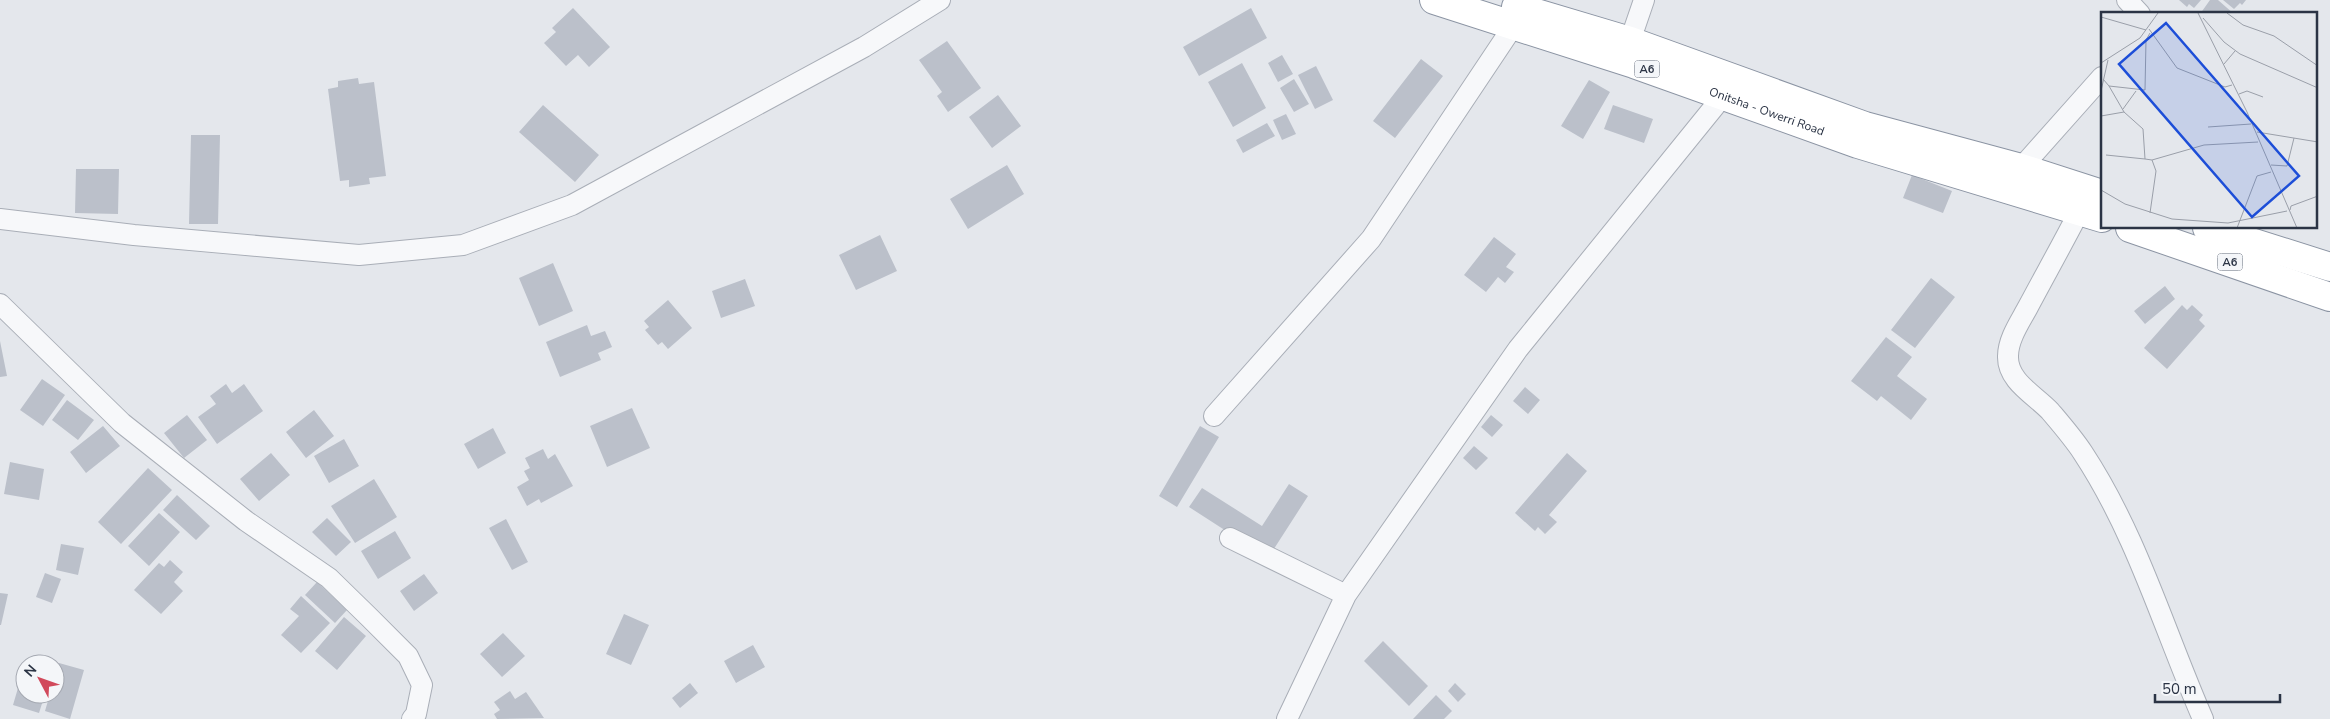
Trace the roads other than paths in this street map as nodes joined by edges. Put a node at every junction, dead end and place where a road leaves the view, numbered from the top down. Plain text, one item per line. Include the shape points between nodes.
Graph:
1 (940, 0) edge
2 (1434, 0) edge
3 (1494, 0) edge
4 (1644, 0) edge
5 (2127, 0) edge
6 (2138, 12) edge
7 (1514, 25) junction
8 (1630, 41) junction
9 (2101, 78) edge
10 (1724, 96) junction
11 (2021, 168) junction
12 (2101, 194) edge
13 (2091, 214) edge
14 (0, 219) edge
15 (2133, 229) edge
16 (2210, 229) edge
17 (2330, 267) edge
18 (2330, 296) edge
19 (0, 304) edge
20 (1214, 416) dead end
21 (1230, 538) dead end
22 (1346, 595) junction
23 (412, 719) edge
24 (1287, 719) edge
25 (2203, 719) edge

1 - 14 street via 864,47 572,204 463,245 359,255 134,235
2 - 7 highway, Onitsha - Owerri Road / A6
3 - 8 highway, Onitsha - Owerri Road / A6
4 - 8 street
5 - 6 street
7 - 10 highway, Onitsha - Owerri Road / A6
7 - 20 street via 1370,239
8 - 11 highway, Onitsha - Owerri Road / A6 via 1865,126
9 - 11 street
10 - 13 highway, Onitsha - Owerri Road / A6 via 1858,144
10 - 22 street via 1518,350
11 - 12 highway, Onitsha - Owerri Road / A6
13 - 25 street via 2019,323 2007,357 2011,372 2050,411 2082,451 2103,486 2138,555
15 - 18 highway, A6
16 - 17 highway, A6
19 - 23 street via 122,423 246,520 329,578 408,656 422,685
21 - 22 street
22 - 24 street

